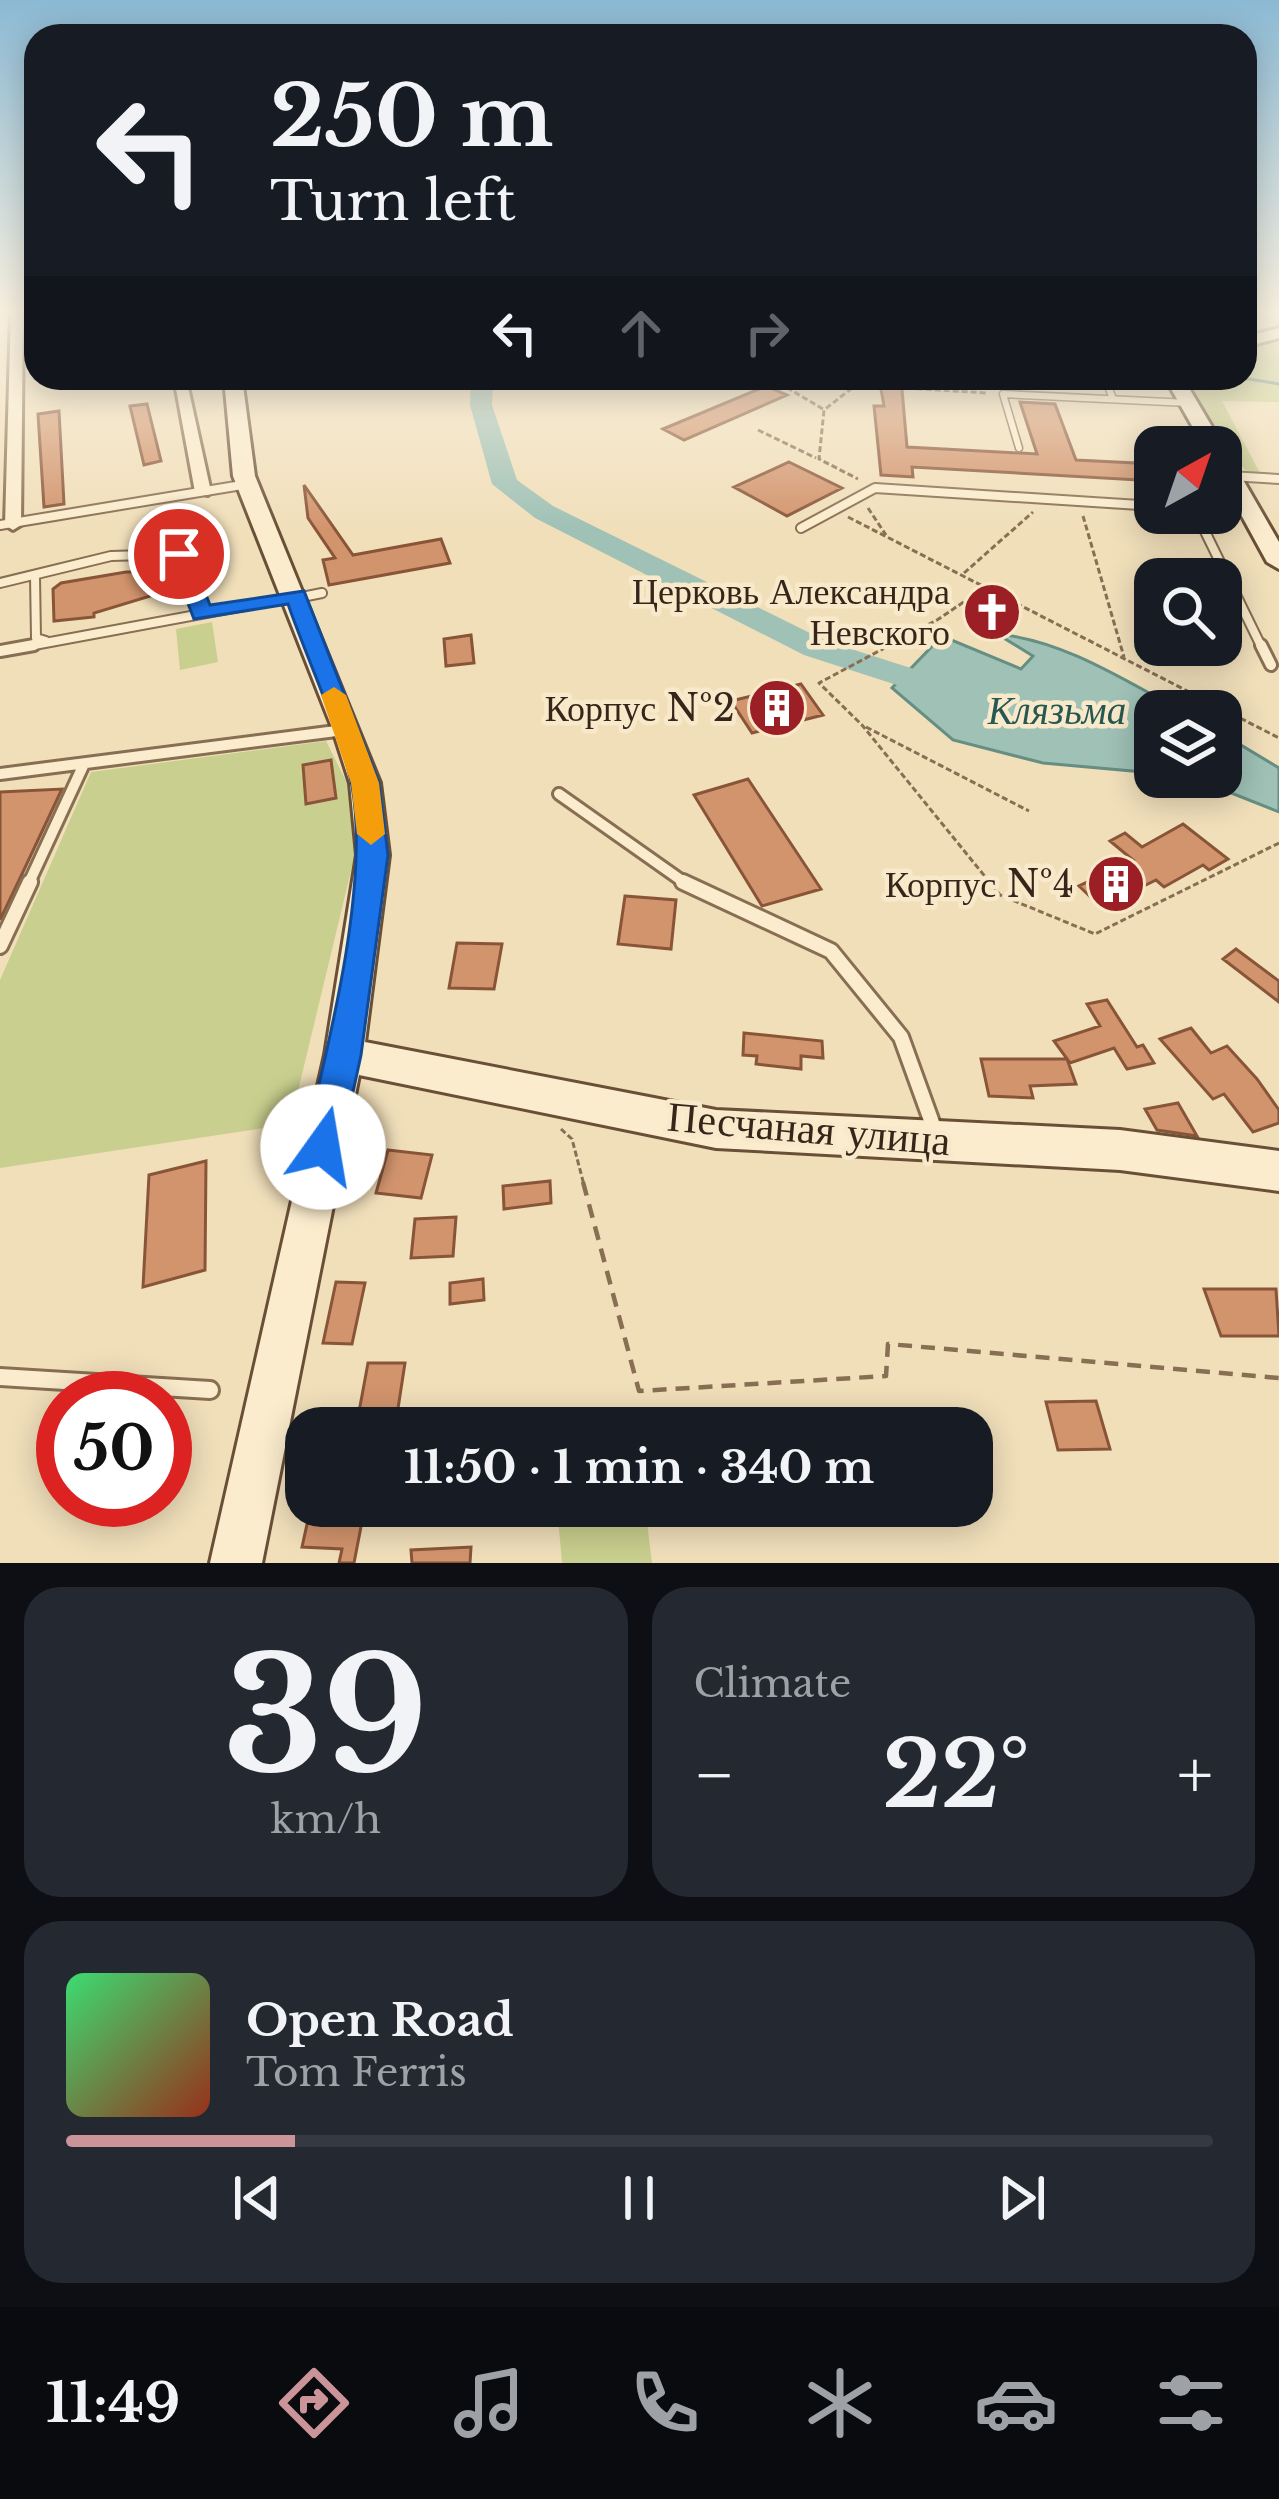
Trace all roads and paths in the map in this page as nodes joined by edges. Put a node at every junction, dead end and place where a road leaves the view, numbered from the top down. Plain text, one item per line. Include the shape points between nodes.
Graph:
1 (14, 384) edge
2 (182, 390) edge
3 (235, 390) edge
4 (790, 390) edge
5 (849, 390) edge
6 (928, 390) edge
7 (1110, 390) edge
8 (1181, 390) edge
9 (1003, 394) junction
10 (1113, 399) junction
11 (1189, 403) junction
12 (824, 410) junction
13 (1202, 426) edge
14 (758, 430) dead end
15 (1019, 448) dead end
16 (819, 459) junction
17 (1242, 471) edge
18 (1279, 478) edge
19 (248, 484) junction
20 (875, 488) junction
21 (203, 491) junction
22 (1242, 495) edge
23 (861, 496) junction
24 (1048, 499) junction
25 (1078, 501) junction
26 (1134, 505) edge
27 (834, 510) junction
28 (1242, 511) edge
29 (1252, 512) junction
30 (7, 525) edge
31 (801, 528) dead end
32 (1206, 534) edge
33 (887, 536) junction
34 (1279, 562) edge
35 (963, 574) junction
36 (34, 575) junction
37 (0, 584) edge
38 (986, 587) junction
39 (305, 596) junction
40 (202, 614) junction
41 (55, 644) junction
42 (0, 651) edge
43 (1125, 658) junction
44 (1271, 664) dead end
45 (862, 724) junction
46 (347, 730) junction
47 (1279, 738) edge
48 (84, 764) junction
49 (0, 773) edge
50 (560, 794) dead end
51 (1029, 811) dead end
52 (1279, 842) edge
53 (0, 946) edge
54 (344, 1055) junction
55 (556, 1124) dead end
56 (938, 1140) junction
57 (1279, 1171) edge
58 (0, 1377) edge
59 (1279, 1378) edge
60 (209, 1390) dead end
61 (236, 1563) edge

1 - 30 street
2 - 21 street
3 - 19 main road
4 - 12 path
5 - 12 path
6 - 9 path
7 - 10 lane
8 - 11 main road
9 - 10 lane
9 - 15 lane
10 - 11 lane
11 - 13 main road
12 - 16 path
14 - 16 path
16 - 20 path
17 - 18 lane
19 - 21 lane
19 - 39 main road
20 - 23 lane
20 - 24 lane
21 - 30 lane
22 - 29 main road
23 - 27 lane
23 - 33 path
24 - 25 lane
24 - 35 path
25 - 26 lane
25 - 43 path
27 - 31 lane
27 - 33 path
28 - 29 lane
29 - 34 main road
32 - 44 lane
33 - 35 path
35 - 38 path
36 - 37 lane
36 - 40 lane via 130,552 179,554
36 - 41 lane via 36,638
38 - 43 path
38 - 45 path via 819,683
39 - 40 lane
39 - 46 main road
40 - 41 lane
41 - 42 lane
43 - 47 path
45 - 51 path
45 - 52 path via 1000,895 1095,934
46 - 48 lane
46 - 54 main road via 365,783 373,855
48 - 49 lane
48 - 53 lane
50 - 56 lane via 698,892 831,950 901,1037
54 - 56 main road, Песчаная улица via 716,1129
54 - 61 main road
55 - 59 path via 572,1139 639,1391 886,1376 888,1345
56 - 57 main road, Песчаная улица via 1120,1150
58 - 60 lane

